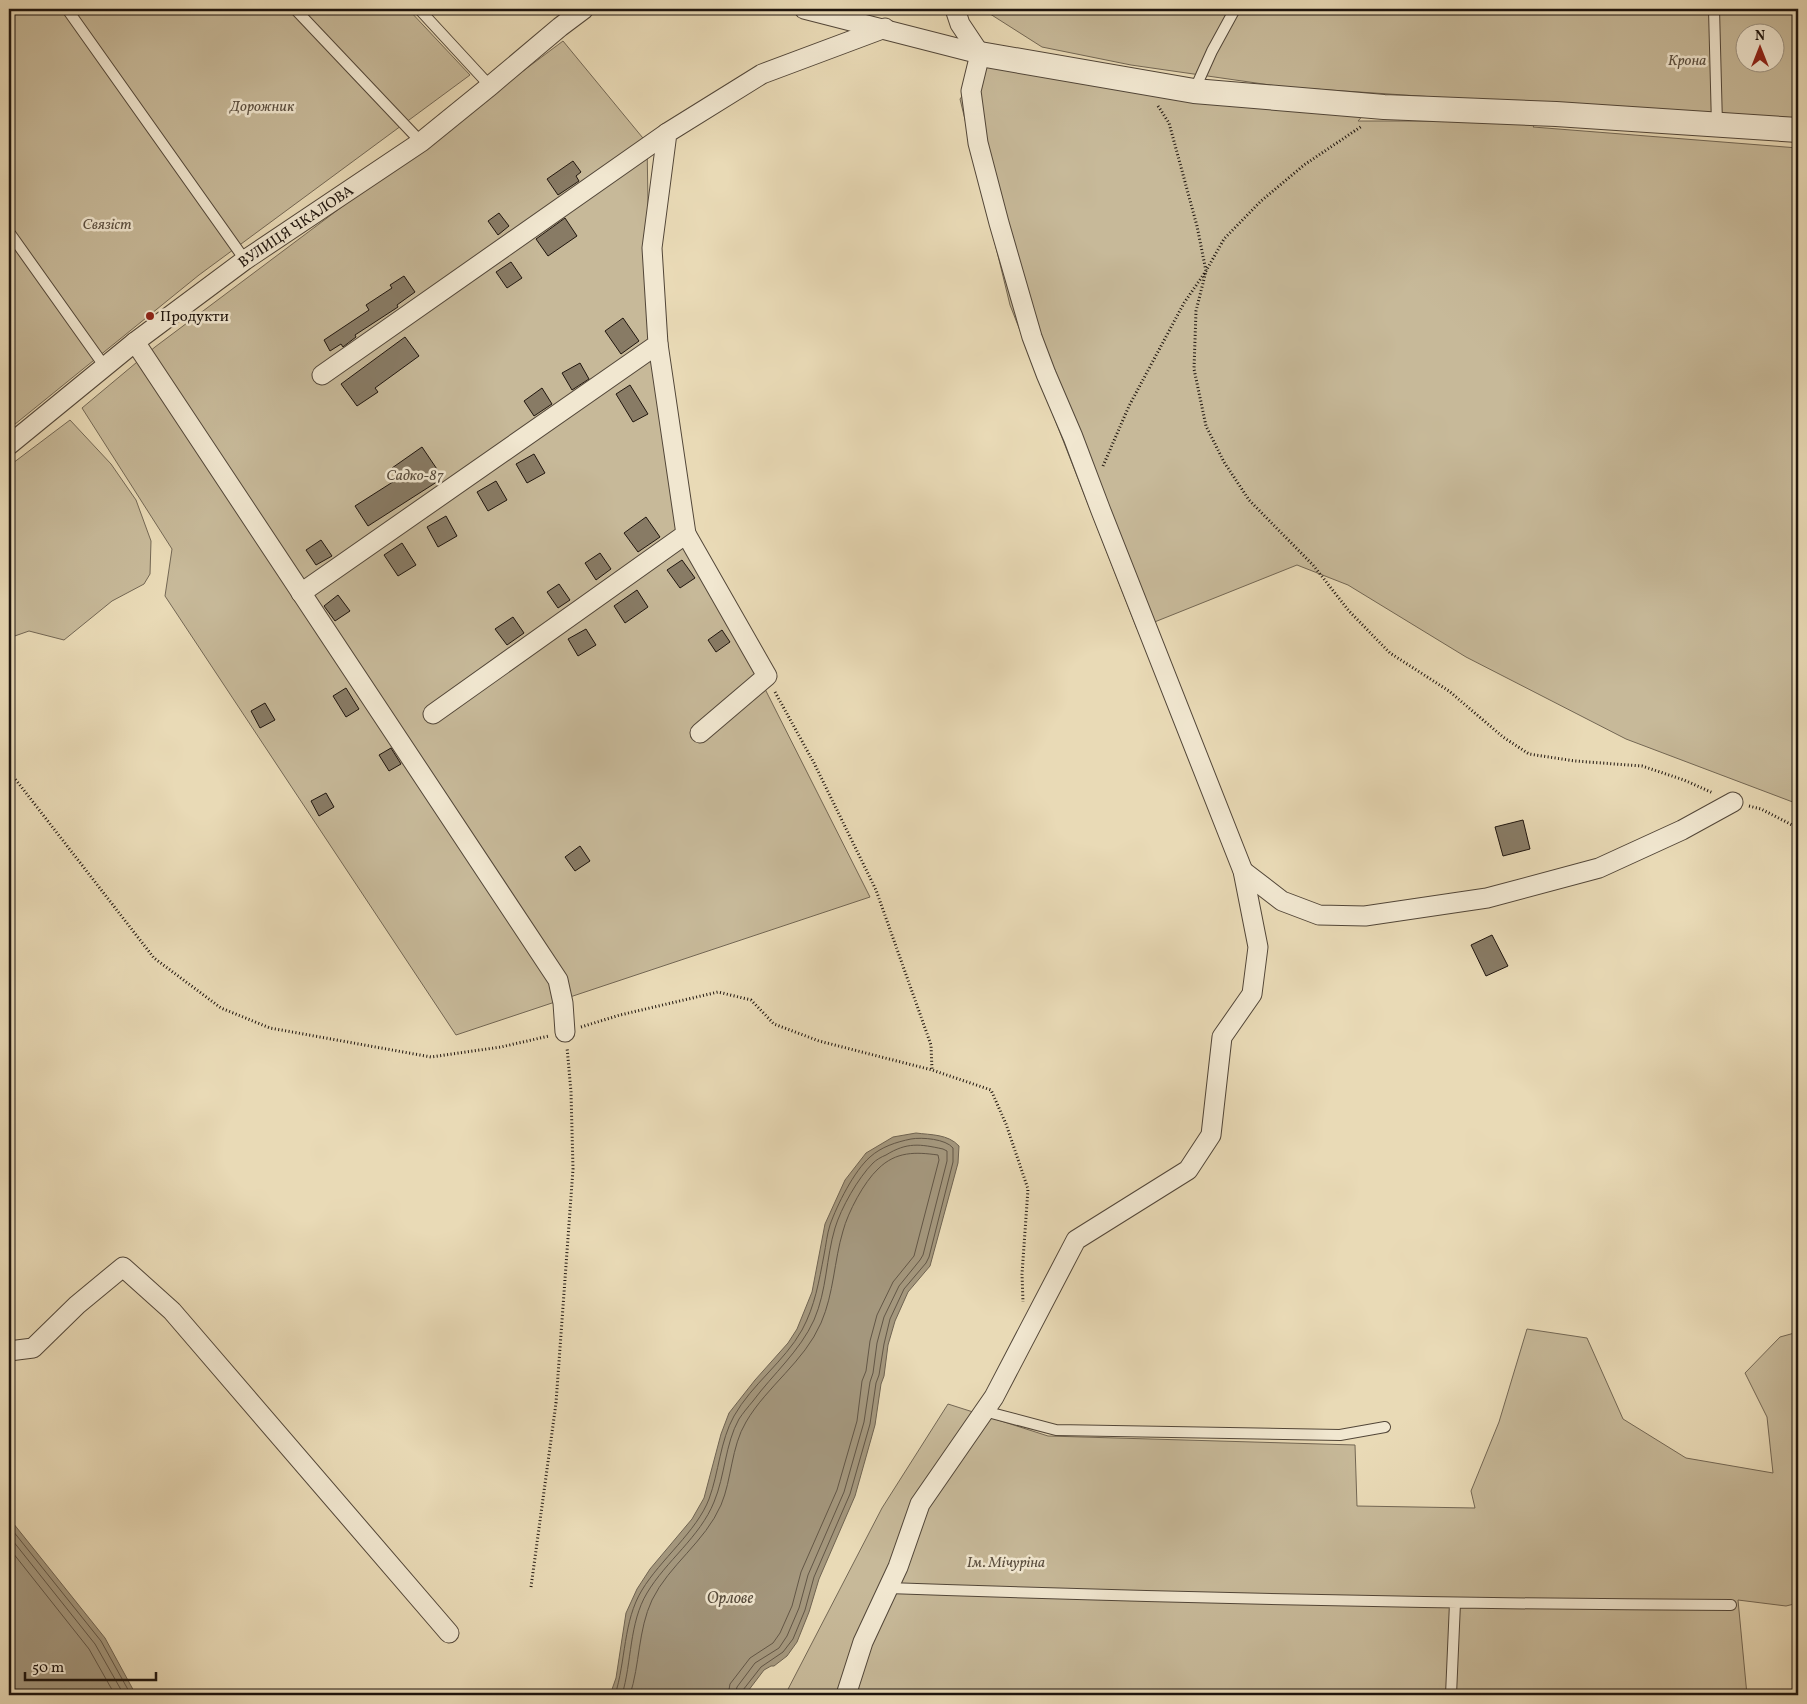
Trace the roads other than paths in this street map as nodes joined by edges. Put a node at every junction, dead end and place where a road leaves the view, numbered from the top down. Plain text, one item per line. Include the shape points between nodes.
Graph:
1 (66, 9) edge
2 (295, 9) edge
3 (420, 9) edge
4 (584, 9) edge
5 (804, 9) edge
6 (955, 9) edge
7 (1235, 9) edge
8 (1714, 9) edge
9 (885, 28) junction
10 (980, 54) junction
11 (490, 86) junction
12 (1194, 91) junction
13 (1717, 125) junction
14 (1798, 130) edge
15 (667, 133) junction
16 (421, 142) junction
17 (9, 232) edge
18 (245, 260) junction
19 (135, 342) junction
20 (658, 344) junction
21 (105, 367) junction
22 (322, 375) dead end
23 (9, 445) edge
24 (686, 534) junction
25 (301, 593) junction
26 (433, 714) dead end
27 (700, 733) dead end
28 (1733, 802) road end
29 (1243, 871) junction
30 (565, 1032) road end
31 (9, 1351) edge
32 (984, 1411) junction
33 (1385, 1427) dead end
34 (888, 1588) junction
35 (1455, 1604) junction
36 (1731, 1605) dead end
37 (449, 1633) dead end
38 (846, 1695) edge
39 (1451, 1695) edge

1 - 18 lane
2 - 16 lane
3 - 11 lane
4 - 11 street, ВУЛИЦЯ ЧКАЛОВА
5 - 9 street
6 - 10 street via 960,24
7 - 12 lane
8 - 13 lane
9 - 10 street
9 - 15 street via 762,74
10 - 12 street
10 - 29 street via 971,91 978,143 1032,337
11 - 16 street, ВУЛИЦЯ ЧКАЛОВА
12 - 13 street via 1384,106
13 - 14 street
15 - 20 street via 652,248
15 - 22 street
16 - 18 street, ВУЛИЦЯ ЧКАЛОВА
17 - 21 lane
18 - 19 street, ВУЛИЦЯ ЧКАЛОВА
19 - 21 street, ВУЛИЦЯ ЧКАЛОВА
19 - 25 street
20 - 24 street
20 - 25 street
21 - 23 street, ВУЛИЦЯ ЧКАЛОВА
24 - 26 street
24 - 27 street via 767,676
25 - 30 street via 558,980
28 - 29 street via 1682,830 1599,868 1487,898 1365,916 1320,915 1282,900
29 - 32 street via 1258,947 1252,994 1222,1037 1211,1134 1188,1170 1076,1240
31 - 37 street via 33,1348 123,1267 172,1312
32 - 33 lane via 1056,1430 1340,1435
32 - 34 street via 920,1504
34 - 35 lane
34 - 38 street via 863,1642
35 - 36 lane
35 - 39 lane

